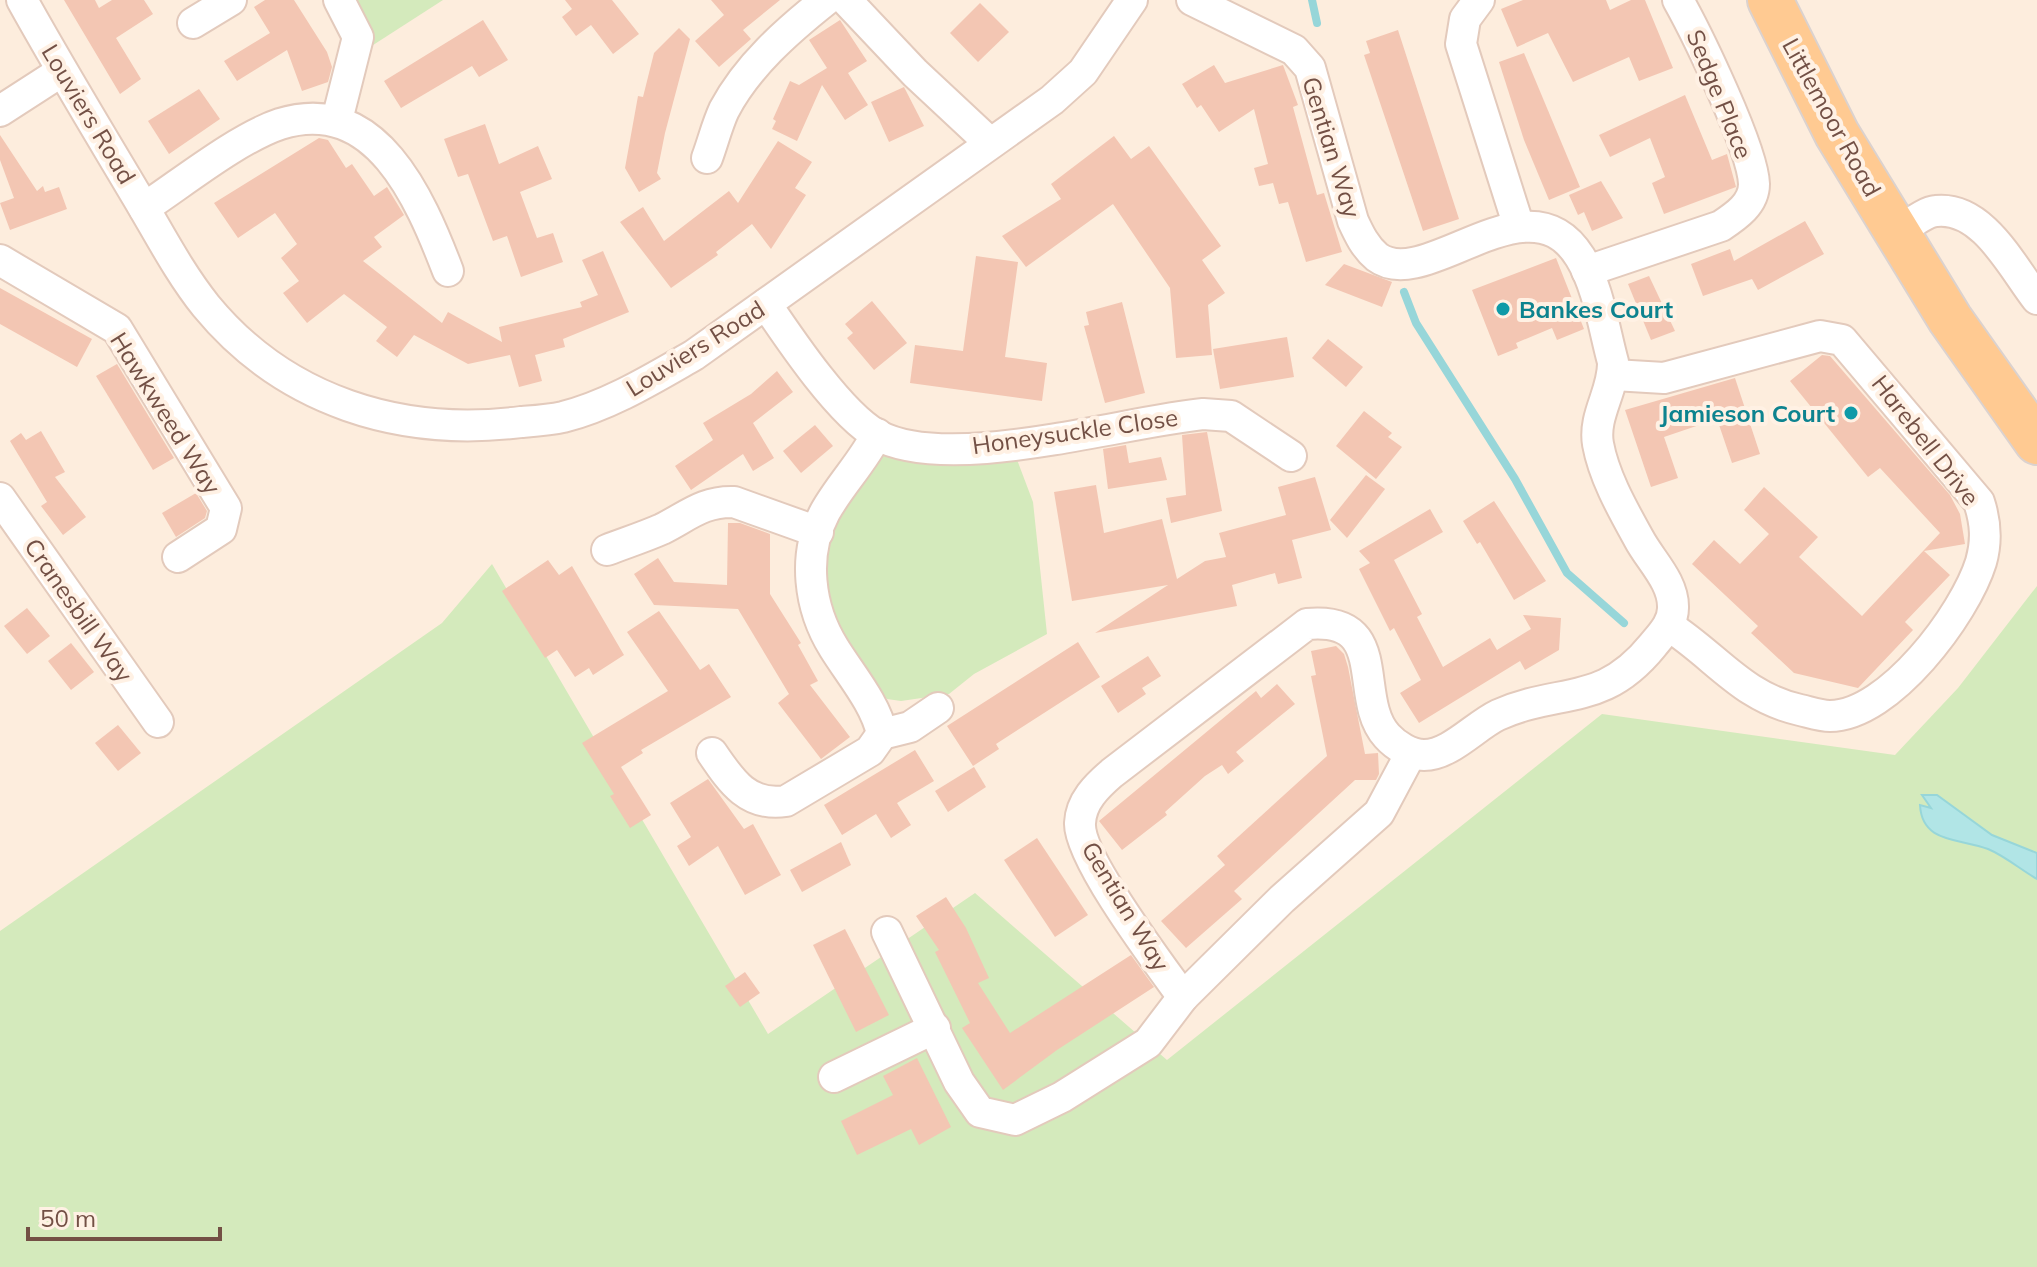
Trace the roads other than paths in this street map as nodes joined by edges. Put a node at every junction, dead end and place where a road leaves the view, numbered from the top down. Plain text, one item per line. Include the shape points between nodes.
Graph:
1 (22, 0) edge
2 (231, 0) edge
3 (339, 0) edge
4 (826, 0) edge
5 (846, 0) edge
6 (1132, 0) edge
7 (1192, 0) edge
8 (1479, 0) edge
9 (1678, 0) edge
10 (1770, 0) edge
11 (193, 23) dead end
12 (62, 71) junction
13 (0, 111) edge
14 (337, 120) junction
15 (990, 143) junction
16 (707, 158) dead end
17 (144, 208) junction
18 (1519, 227) junction
19 (1897, 232) junction
20 (0, 260) edge
21 (448, 271) dead end
22 (1587, 271) junction
23 (2037, 299) edge
24 (766, 304) junction
25 (1614, 375) junction
26 (877, 434) junction
27 (2037, 442) edge
28 (1291, 456) dead end
29 (0, 498) edge
30 (818, 532) junction
31 (607, 550) dead end
32 (178, 557) dead end
33 (1669, 626) junction
34 (938, 708) dead end
35 (158, 722) dead end
36 (882, 734) junction
37 (712, 753) dead end
38 (1411, 753) junction
39 (887, 932) dead end
40 (1183, 997) junction
41 (935, 1028) junction
42 (834, 1077) dead end

1 - 12 street, Louviers Road
2 - 11 street
3 - 14 street via 358,37
4 - 16 street via 757,65 724,110
5 - 15 street
6 - 15 street, Louviers Road via 1083,72
7 - 18 street, Gentian Way via 1294,50 1310,68 1353,221 1364,245 1379,258 1403,263
8 - 18 street via 1465,19 1461,44
9 - 22 street, Sedge Place via 1743,144 1754,186 1743,209 1721,226
10 - 19 main road, Littlemoor Road via 1837,134
12 - 13 street
12 - 17 street, Louviers Road
14 - 17 street via 309,118 277,125
14 - 21 street via 362,132 388,158 428,220
15 - 24 street, Louviers Road
17 - 24 street, Louviers Road via 174,262 243,344 336,402 430,426 481,427 562,417 632,390 694,355
18 - 22 street, Gentian Way via 1541,226 1562,237
19 - 23 street via 1934,210 1964,213 1985,231
19 - 27 main road, Littlemoor Road via 1950,319
20 - 32 street, Hawkweed Way via 117,329 226,508 221,529
22 - 25 street, Gentian Way
24 - 26 street, Honeysuckle Close via 842,402
25 - 33 street via 1597,427 1598,443 1615,493 1671,590
25 - 33 street, Harebell Drive via 1664,378 1820,336 1842,340 1979,502 1984,517 1981,562 1933,643 1888,694 1856,711 1829,716 1772,704
26 - 28 street, Honeysuckle Close via 910,446 981,447 1203,414 1231,416
26 - 30 street via 825,512
29 - 35 street, Cranesbill Way
30 - 31 street via 721,501
30 - 36 street via 810,568 813,601 826,636 874,711
33 - 38 street via 1624,674 1597,690 1497,716 1436,753
34 - 36 street via 910,727
36 - 37 street via 870,751 786,801 771,803 740,790
38 - 40 street, Gentian Way via 1379,813
38 - 40 street, Gentian Way via 1380,725 1360,643 1338,625 1307,624 1093,790 1080,823 1083,840
39 - 41 street, Gentian Way
40 - 41 street, Gentian Way via 1148,1043 1015,1120 980,1112 959,1082
41 - 42 street

